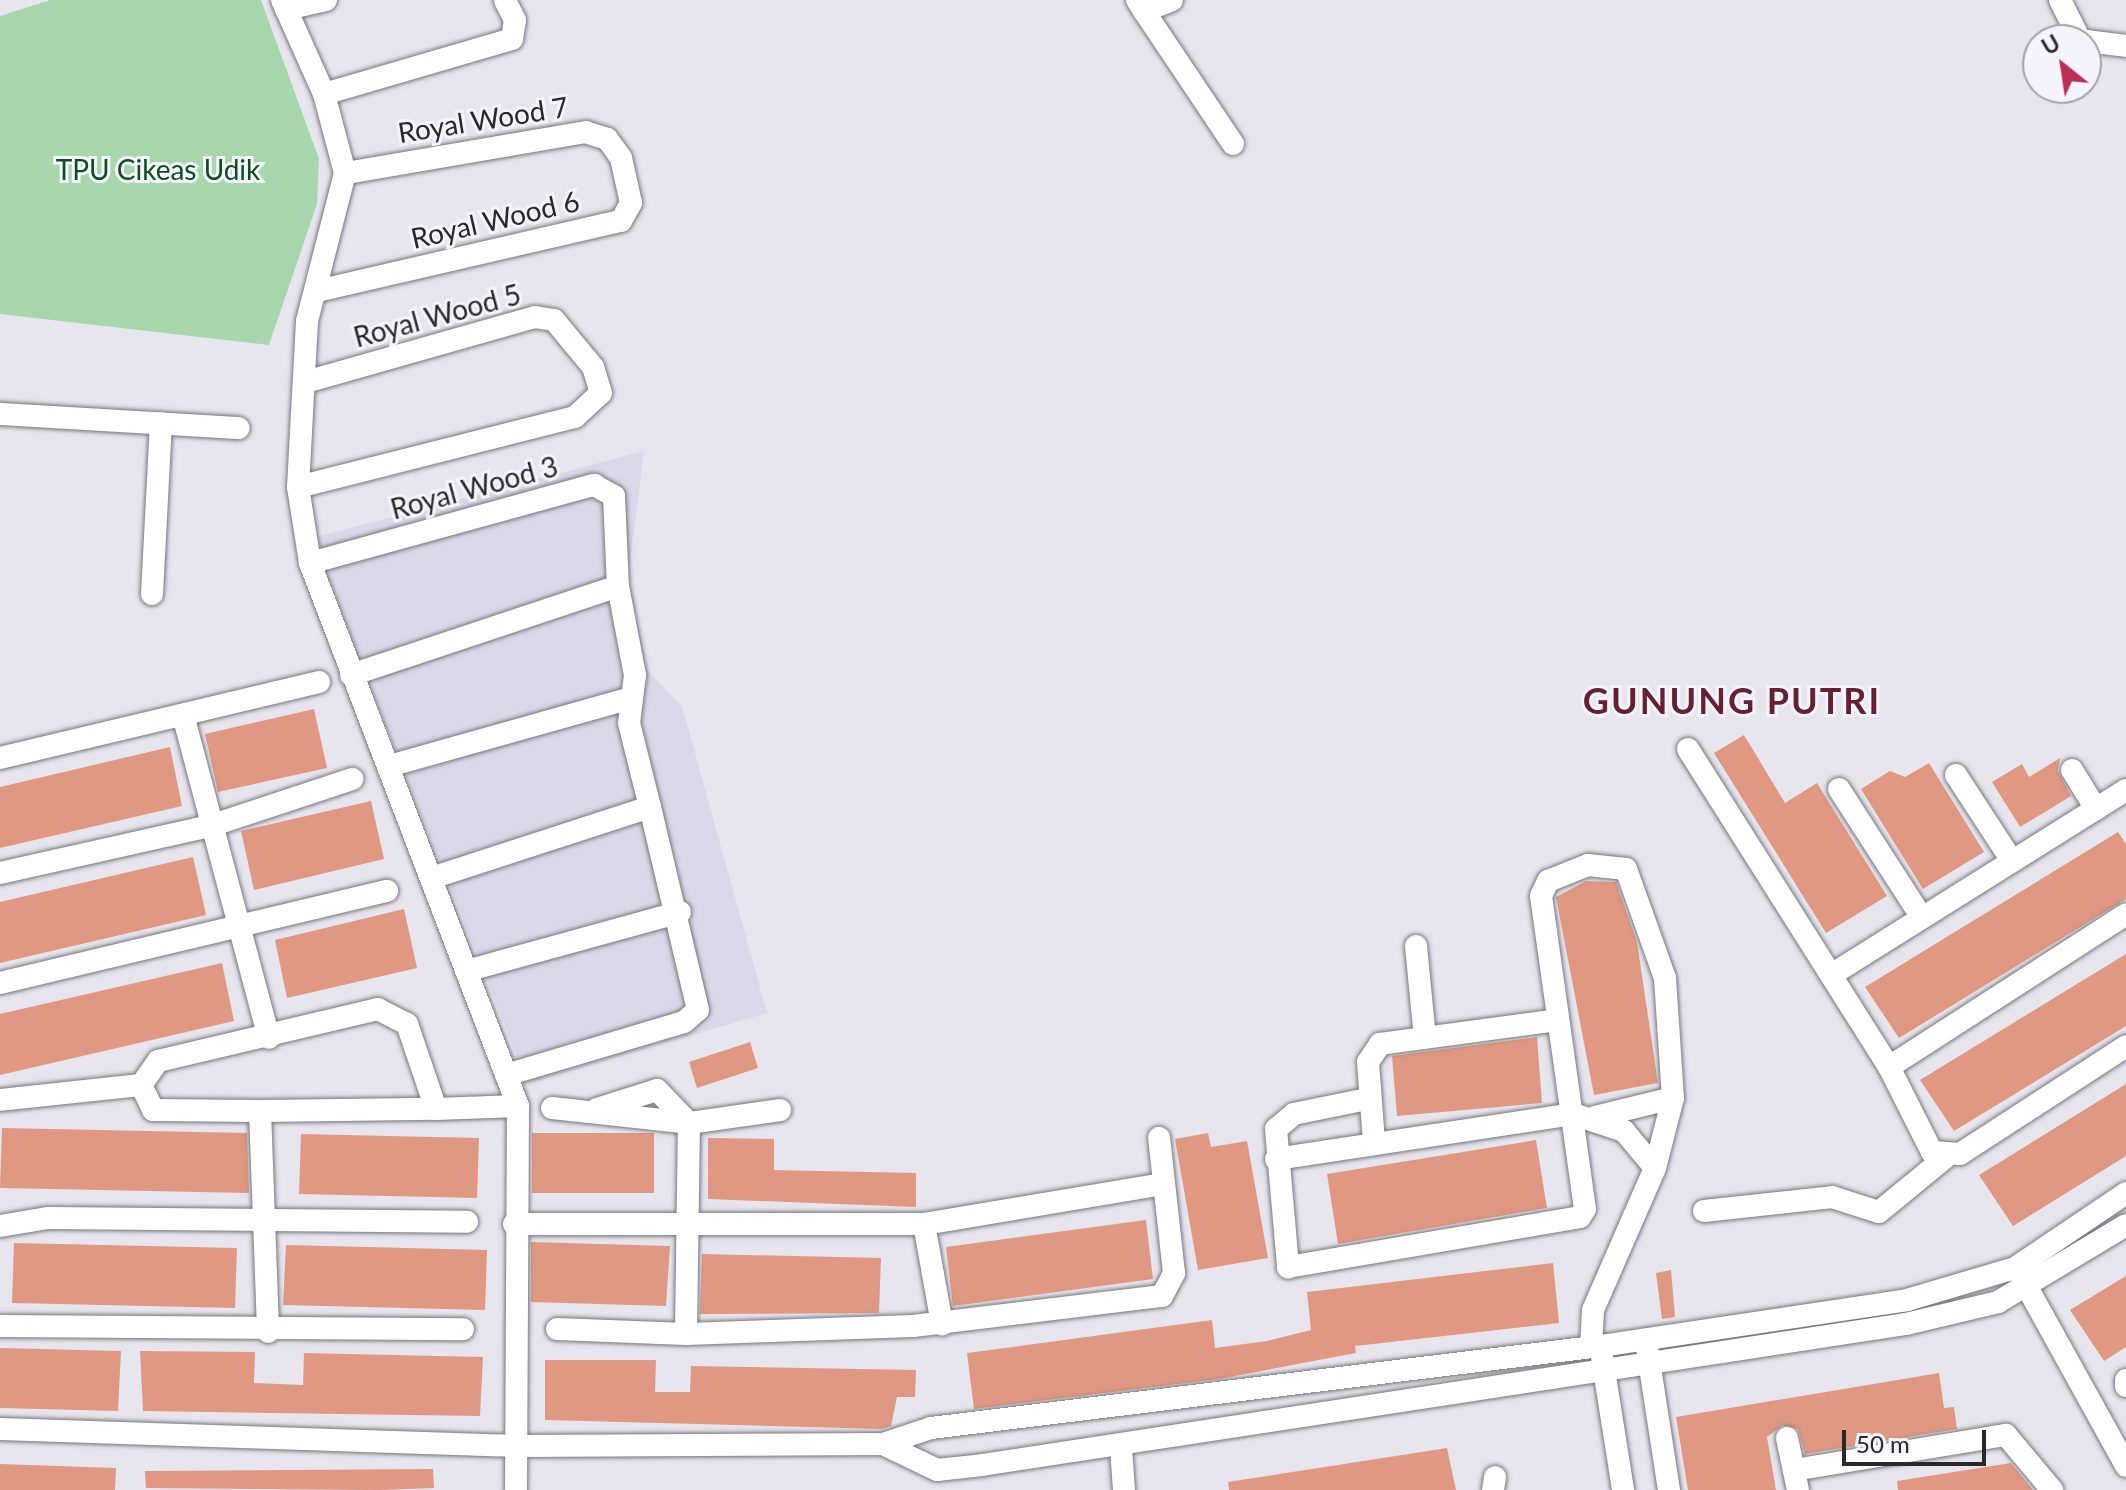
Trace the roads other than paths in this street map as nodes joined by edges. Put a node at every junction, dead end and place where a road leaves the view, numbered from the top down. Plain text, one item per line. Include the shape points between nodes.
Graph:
1 (326, 0) edge
2 (505, 0) edge
3 (1172, 0) edge
4 (2060, 0) edge
5 (284, 4) edge
6 (1140, 5) edge
7 (2074, 24) edge
8 (2102, 43) edge
9 (2126, 46) edge
10 (324, 94) junction
11 (1233, 144) dead end
12 (621, 158) joint
13 (345, 173) junction
14 (317, 291) junction
15 (306, 382) junction
16 (0, 414) edge
17 (161, 423) junction
18 (239, 428) dead end
19 (298, 487) junction
20 (310, 563) junction
21 (618, 586) junction
22 (152, 594) dead end
23 (351, 675) junction
24 (319, 682) dead end
25 (631, 698) junction
26 (183, 715) junction
27 (1688, 749) dead end
28 (0, 758) edge
29 (389, 766) junction
30 (2072, 770) dead end
31 (1956, 775) dead end
32 (352, 779) dead end
33 (1839, 789) dead end
34 (2126, 790) edge
35 (650, 807) junction
36 (2096, 809) junction
37 (210, 826) junction
38 (2012, 861) junction
39 (0, 873) edge
40 (432, 878) junction
41 (387, 891) dead end
42 (680, 912) junction
43 (2126, 914) edge
44 (1922, 918) junction
45 (239, 928) junction
46 (1416, 946) dead end
47 (466, 971) junction
48 (1831, 975) junction
49 (0, 983) edge
50 (1557, 1020) junction
51 (1425, 1037) junction
52 (269, 1038) junction
53 (2126, 1046) edge
54 (1889, 1067) junction
55 (506, 1075) junction
56 (141, 1085) junction
57 (1673, 1098) junction
58 (1367, 1099) junction
59 (0, 1100) edge
60 (518, 1106) junction
61 (552, 1108) dead end
62 (436, 1109) junction
63 (780, 1110) dead end
64 (260, 1111) junction
65 (1584, 1116) junction
66 (689, 1123) junction
67 (1159, 1138) dead end
68 (1374, 1142) junction
69 (1946, 1157) junction
70 (1276, 1159) junction
71 (1655, 1168) junction
72 (1162, 1184) junction
73 (2126, 1193) edge
74 (1704, 1211) dead end
75 (264, 1220) junction
76 (467, 1222) dead end
77 (687, 1222) junction
78 (514, 1224) junction
79 (924, 1224) junction
80 (2126, 1225) edge
81 (0, 1226) edge
82 (2015, 1268) junction
83 (2028, 1288) junction
84 (942, 1324) junction
85 (0, 1326) edge
86 (463, 1329) dead end
87 (557, 1329) dead end
88 (268, 1332) junction
89 (686, 1334) junction
90 (1646, 1339) junction
91 (1596, 1346) junction
92 (1649, 1362) junction
93 (1604, 1369) junction
94 (0, 1429) edge
95 (1787, 1438) dead end
96 (883, 1444) junction
97 (518, 1446) junction
98 (1121, 1448) junction
99 (2126, 1466) edge
100 (1796, 1480) edge
101 (516, 1490) edge
102 (1124, 1490) edge
103 (1623, 1490) edge
104 (1669, 1490) edge
105 (2052, 1490) edge

1 - 5 street
2 - 10 street via 515,20 512,39
3 - 6 street
4 - 7 street
5 - 10 street
6 - 11 street
8 - 9 street
10 - 13 street
12 - 13 street, Royal Wood 7 via 607,139 566,132
12 - 14 street, Royal Wood 6 via 631,203 621,221
13 - 14 street
14 - 15 street via 307,321
15 - 19 street
15 - 19 street, Royal Wood 5 via 535,317 554,320 601,393 575,417
16 - 17 street
17 - 18 street
17 - 22 street
19 - 20 street
20 - 21 street, Royal Wood 3 via 594,485 614,496 620,532
20 - 23 street
21 - 23 street
21 - 25 street via 632,649
23 - 29 street
24 - 26 street
25 - 29 street
25 - 35 street via 629,723
26 - 28 street
26 - 37 street
27 - 48 street
29 - 40 street
30 - 36 street
31 - 38 street
32 - 37 street
33 - 44 street
34 - 36 street
35 - 40 street
35 - 42 street
36 - 38 street
37 - 39 street
37 - 45 street
38 - 44 street
40 - 47 street
41 - 45 street
42 - 47 street
42 - 55 street via 699,996 691,1018
43 - 54 street
44 - 48 street
45 - 49 street
45 - 52 street
46 - 51 street
47 - 55 street
48 - 54 street
50 - 51 street
50 - 57 street via 1541,902 1548,881 1588,865 1626,869 1665,978
50 - 65 street
51 - 58 street via 1378,1046 1368,1062
52 - 56 street via 158,1061
52 - 62 street via 378,1009 393,1012 407,1024
53 - 69 street
54 - 69 street via 1932,1152
55 - 60 street
56 - 59 street
56 - 64 street via 153,1110
57 - 65 street
57 - 71 street
58 - 68 street
58 - 70 street via 1287,1117 1276,1129
60 - 62 street
60 - 78 street
61 - 66 street
62 - 64 street
63 - 66 street
64 - 75 street
65 - 68 street
65 - 70 street via 1585,1209 1575,1220 1288,1267
65 - 71 street via 1624,1131
66 - 77 street
67 - 72 street
68 - 70 street
69 - 74 street via 1879,1212 1832,1197
71 - 91 street via 1593,1310
72 - 79 street
72 - 84 street via 1174,1273 1162,1296
73 - 82 street
75 - 76 street
75 - 81 street via 48,1218
75 - 88 street
77 - 78 street
77 - 79 street
77 - 89 street
78 - 97 street
79 - 84 street
80 - 83 street
82 - 83 street
82 - 90 street via 1907,1300
83 - 92 street via 1959,1314
83 - 99 street
84 - 89 street
85 - 88 street
86 - 88 street
87 - 89 street
90 - 91 street
90 - 92 street
91 - 93 street
91 - 96 street via 931,1428
92 - 93 street
92 - 104 street
93 - 98 street
93 - 103 street
94 - 97 street
95 - 100 street
96 - 97 street
96 - 98 street via 937,1470
97 - 101 street
98 - 102 street
100 - 105 street via 2006,1435

